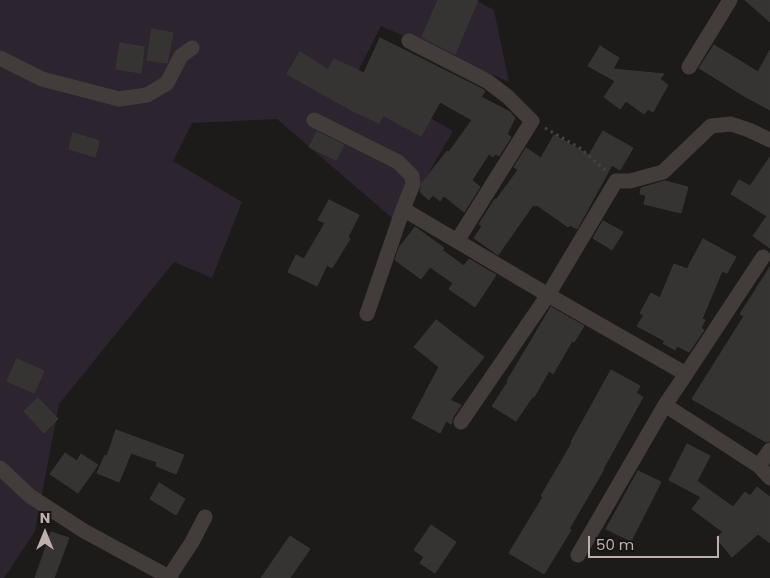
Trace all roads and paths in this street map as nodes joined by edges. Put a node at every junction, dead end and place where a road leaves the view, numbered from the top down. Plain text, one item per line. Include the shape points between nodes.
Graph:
1 (730, 0) edge
2 (409, 41) dead end
3 (192, 48) dead end
4 (0, 58) edge
5 (689, 67) dead end
6 (314, 120) dead end
7 (532, 121) junction
8 (770, 140) edge
9 (616, 181) junction
10 (403, 209) junction
11 (457, 241) junction
12 (763, 257) dead end
13 (548, 295) junction
14 (367, 314) dead end
15 (686, 374) junction
16 (665, 405) junction
17 (461, 422) dead end
18 (770, 450) edge
19 (759, 466) junction
20 (0, 468) edge
21 (770, 478) edge
22 (205, 517) dead end
23 (578, 555) dead end
24 (170, 577) edge

1 - 5 street
2 - 7 street via 487,81
3 - 4 street via 181,56 167,83 147,95 119,99 42,80
6 - 10 street via 398,162 412,176 413,184
7 - 9 path via 580,148
7 - 11 street
8 - 9 street via 731,124 711,126 662,172 630,181
9 - 13 street
10 - 11 street
10 - 14 street
11 - 13 street
12 - 15 street
13 - 15 street
13 - 17 street
15 - 16 street
16 - 19 street
16 - 23 street
18 - 19 street
19 - 21 street
20 - 24 street via 30,496 84,531
22 - 24 street

